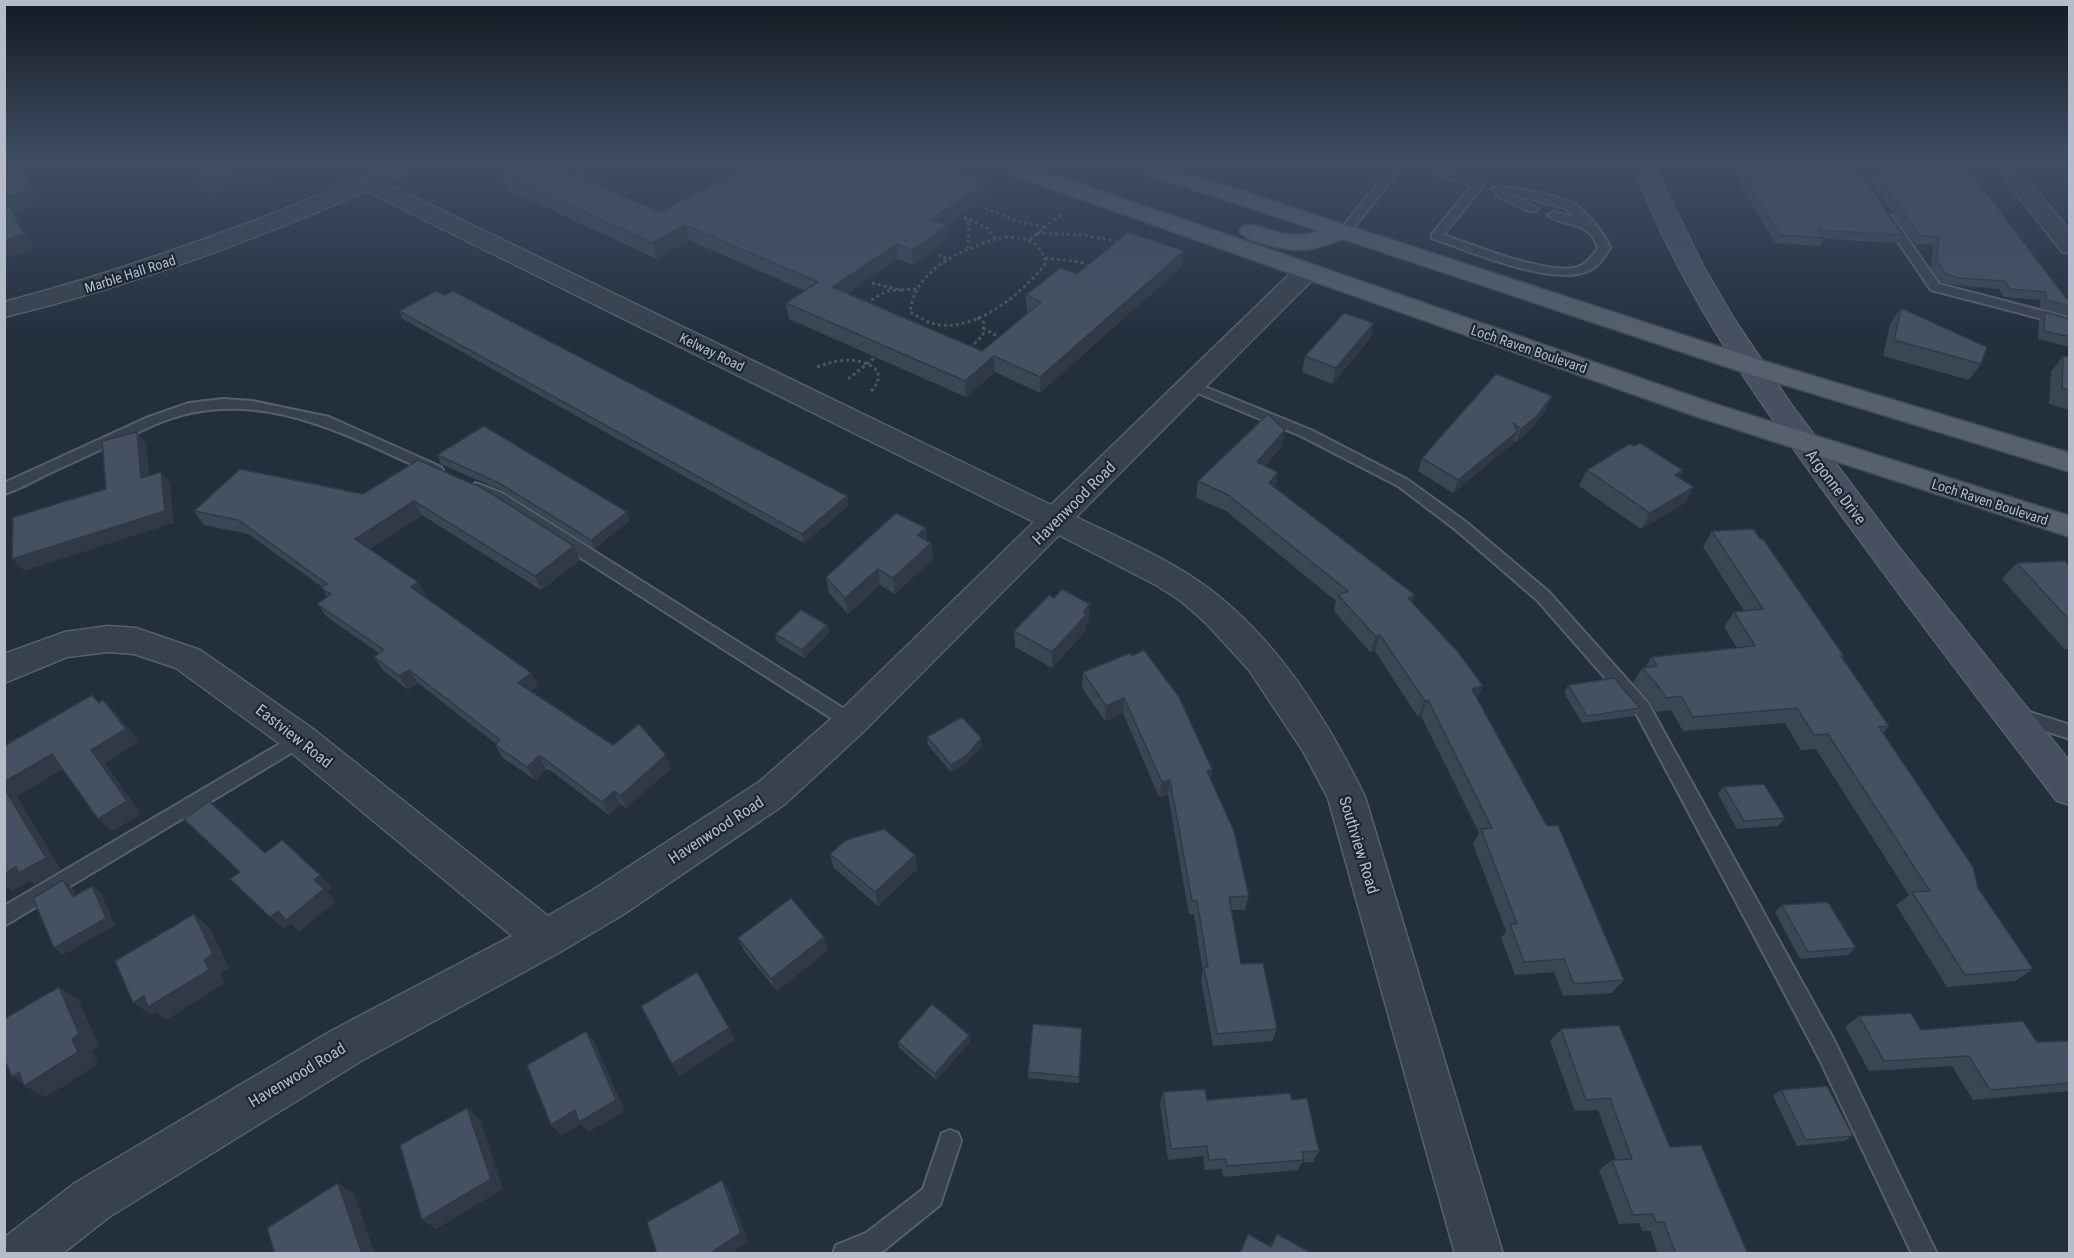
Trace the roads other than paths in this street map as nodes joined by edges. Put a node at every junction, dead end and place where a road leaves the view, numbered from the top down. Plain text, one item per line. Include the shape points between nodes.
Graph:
1 (282, 219) edge
2 (440, 219) edge
3 (1159, 219) edge
4 (1212, 219) edge
5 (1304, 219) edge
6 (1355, 219) edge
7 (1451, 219) edge
8 (1566, 219) edge
9 (1584, 219) edge
10 (1669, 219) edge
11 (1889, 219) edge
12 (2047, 219) edge
13 (1593, 227) junction
14 (1344, 232) junction
15 (2070, 247) edge
16 (1307, 271) junction
17 (4, 310) edge
18 (2070, 322) edge
19 (1748, 365) junction
20 (1193, 386) junction
21 (1801, 442) junction
22 (2070, 463) edge
23 (4, 489) edge
24 (1057, 520) junction
25 (2070, 527) edge
26 (4, 670) edge
27 (2008, 712) junction
28 (851, 722) junction
29 (2070, 732) edge
30 (300, 739) junction
31 (2070, 790) edge
32 (4, 917) edge
33 (546, 939) junction
34 (950, 1141) dead end
35 (22, 1254) edge
36 (845, 1254) edge
37 (1479, 1254) edge
38 (1925, 1254) edge

1 - 17 street, Marble Hall Road via 227,242 103,283
2 - 24 street, Kelway Road
3 - 16 main road, Loch Raven Boulevard
4 - 14 main road via 1277,240 1303,243
5 - 14 main road
6 - 14 lane
7 - 13 lane via 1436,236 1543,270 1566,273 1592,264 1604,248 1602,237
8 - 13 lane
9 - 13 lane
10 - 19 main road, Argonne Drive
11 - 18 lane via 1935,288
12 - 15 street
14 - 16 main road
14 - 19 main road
16 - 20 street, Havenwood Road
16 - 21 main road, Loch Raven Boulevard
19 - 21 main road, Argonne Drive
19 - 22 main road
20 - 24 street, Havenwood Road
20 - 38 lane via 1306,433 1412,489 1543,596 1642,708 1827,1050
21 - 25 main road, Loch Raven Boulevard
21 - 27 main road, Argonne Drive
23 - 28 lane via 151,421 189,408 223,403 252,405 324,420 496,497
24 - 28 street, Havenwood Road
24 - 37 street, Southview Road via 1141,562 1192,593 1234,631 1315,736 1346,797
26 - 30 street, Eastview Road via 65,645 108,639 136,641 188,659
27 - 29 lane
27 - 31 main road, Argonne Drive
28 - 33 street, Havenwood Road via 772,793
30 - 32 lane
30 - 33 street, Eastview Road
33 - 35 street, Havenwood Road via 346,1046 92,1200
34 - 36 lane via 932,1197 874,1242

